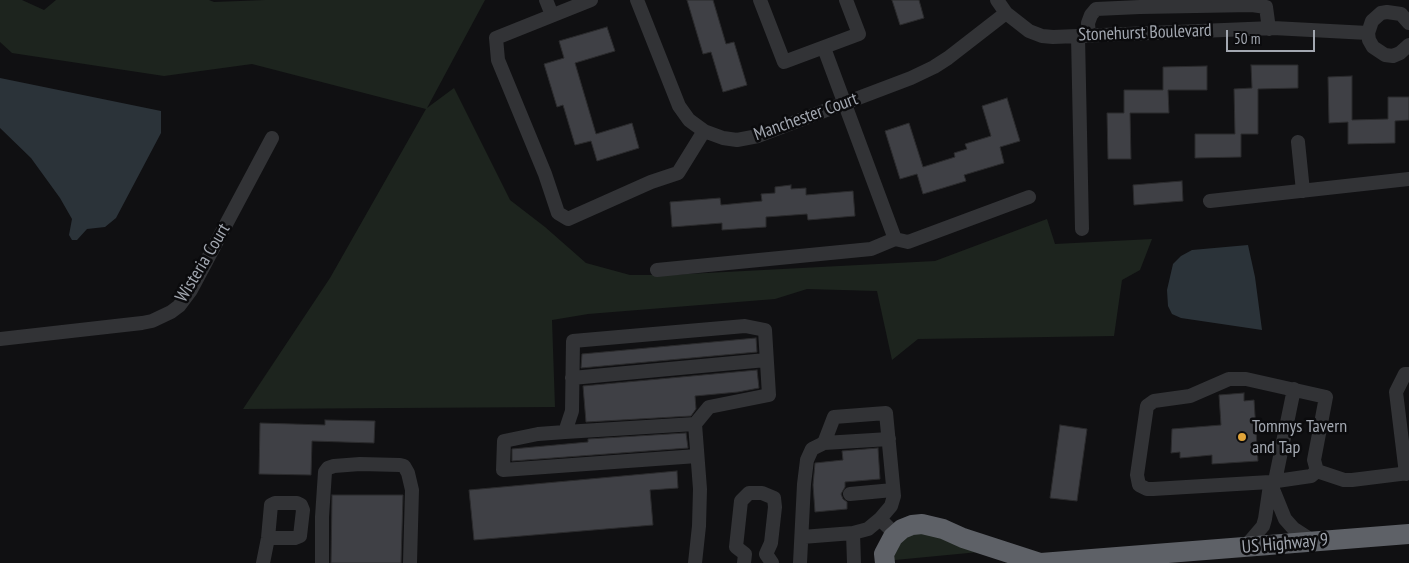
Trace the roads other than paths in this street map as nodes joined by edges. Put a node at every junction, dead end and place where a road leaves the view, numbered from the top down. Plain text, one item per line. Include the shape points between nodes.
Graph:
1 (546, 0) edge
2 (592, 0) edge
3 (637, 0) edge
4 (760, 0) edge
5 (846, 0) edge
6 (996, 0) edge
7 (1386, 6) edge
8 (1006, 13) junction
9 (552, 15) junction
10 (1409, 22) edge
11 (1269, 29) junction
12 (1368, 33) junction
13 (1083, 36) junction
14 (1409, 45) edge
15 (824, 48) junction
16 (845, 103) junction
17 (704, 131) junction
18 (272, 138) dead end
19 (1298, 142) dead end
20 (1409, 179) edge
21 (1303, 190) junction
22 (1029, 198) dead end
23 (1210, 201) dead end
24 (1082, 230) dead end
25 (895, 239) junction
26 (657, 270) dead end
27 (0, 339) edge
28 (766, 360) junction
29 (1409, 374) edge
30 (572, 378) junction
31 (1294, 389) junction
32 (695, 424) junction
33 (565, 432) junction
34 (889, 438) junction
35 (821, 445) junction
36 (697, 456) junction
37 (1317, 471) junction
38 (1408, 473) edge
39 (1273, 481) junction
40 (893, 490) junction
41 (850, 494) dead end
42 (880, 519) junction
43 (853, 533) junction
44 (1409, 534) edge
45 (896, 535) junction
46 (802, 537) junction
47 (268, 538) dead end
48 (1313, 541) junction
49 (1245, 547) junction
50 (744, 558) edge
51 (768, 559) edge
52 (263, 563) edge
53 (322, 563) edge
54 (410, 563) edge
55 (695, 563) edge
56 (800, 563) edge
57 (854, 563) edge
58 (885, 563) edge
59 (1040, 563) edge

1 - 9 street
2 - 9 street
3 - 17 street, Manchester Court via 677,101 689,120
4 - 15 street via 784,62
5 - 15 street via 859,34
6 - 8 street, Stonehurst Boulevard
7 - 10 street
7 - 12 street via 1372,21
8 - 13 street, Stonehurst Boulevard via 1029,31 1042,36
8 - 16 street, Manchester Court via 934,67
9 - 17 street via 496,38 498,60 558,213 568,219 678,173
11 - 12 street, Stonehurst Boulevard
11 - 13 street, Stonehurst Boulevard
11 - 13 street via 1266,6 1140,7 1096,9
12 - 14 street via 1373,47 1385,55 1400,54
13 - 24 street
15 - 16 street
16 - 17 street, Manchester Court via 748,139 723,138
16 - 25 street
18 - 27 street, Wisteria Court via 191,290 171,312 142,323
19 - 21 street
20 - 21 street
21 - 23 street
22 - 25 street via 908,242
25 - 26 street via 871,249
28 - 30 street
28 - 30 street via 765,330 745,326 573,342
28 - 32 street via 769,395 709,407
29 - 38 street via 1405,374 1396,392
30 - 33 street via 572,411
31 - 37 street via 1326,397 1314,460
31 - 39 street
31 - 39 street via 1246,379 1229,379 1190,396 1154,401 1146,409 1137,475 1142,487 1153,489
32 - 33 street
32 - 36 street
33 - 36 street via 504,441 503,470
34 - 35 street
34 - 35 street via 886,413 834,417
34 - 40 street
35 - 46 street via 812,449 807,460
36 - 55 street via 700,489
37 - 38 street via 1344,480
37 - 39 street via 1310,476
39 - 48 street via 1284,519
39 - 49 street via 1261,530
40 - 41 street
40 - 42 street via 891,506
42 - 43 street via 868,529
42 - 45 street
43 - 46 street
43 - 57 street
44 - 48 highway, US Highway 9
45 - 58 highway via 887,546
45 - 59 highway via 912,525 932,525
46 - 56 street
47 - 52 street
48 - 49 highway, US Highway 9
49 - 59 highway, US Highway 9
50 - 51 street
50 - 51 street via 736,547 742,501 749,493 762,493 774,498 775,507
53 - 54 street via 325,472 334,466 360,464 400,465 408,473 412,490

